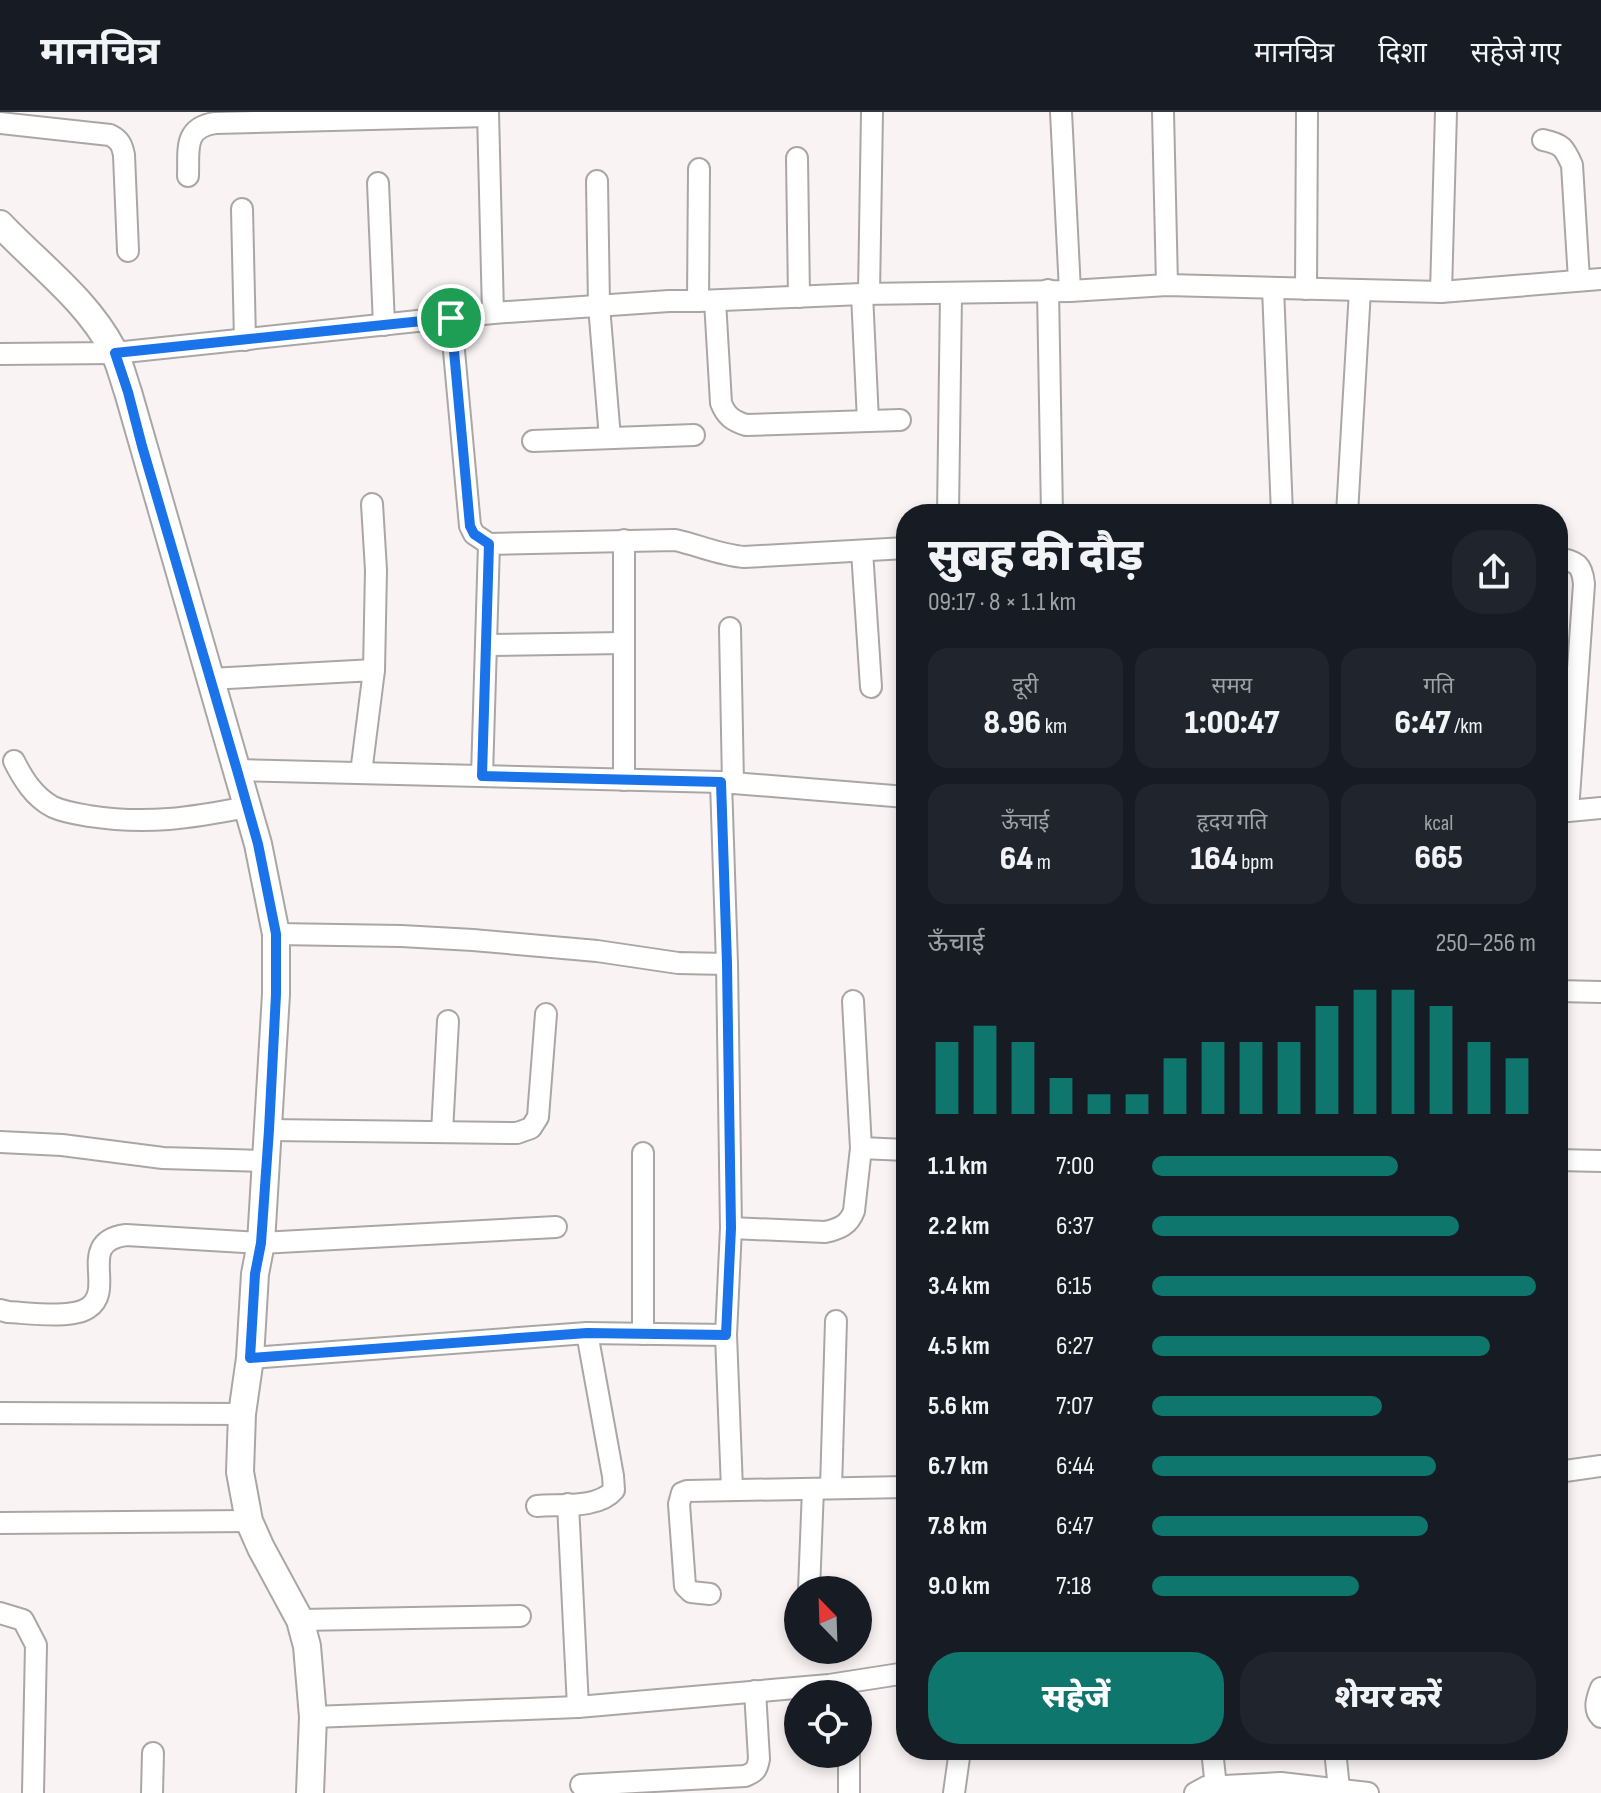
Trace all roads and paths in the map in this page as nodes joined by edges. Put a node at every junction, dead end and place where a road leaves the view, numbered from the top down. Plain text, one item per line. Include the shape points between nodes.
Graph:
1 (872, 112) edge
2 (1061, 112) edge
3 (1163, 112) edge
4 (1307, 112) edge
5 (1446, 112) edge
6 (488, 114) edge
7 (0, 123) edge
8 (1543, 140) dead end
9 (797, 158) dead end
10 (699, 169) dead end
11 (188, 176) dead end
12 (597, 181) dead end
13 (378, 183) dead end
14 (242, 209) dead end
15 (0, 224) edge
16 (128, 251) dead end
17 (1601, 279) edge
18 (1579, 280) junction
19 (1167, 285) junction
20 (1273, 288) junction
21 (1306, 289) junction
22 (1048, 290) junction
23 (1360, 290) junction
24 (1070, 291) junction
25 (1441, 292) junction
26 (866, 294) junction
27 (951, 294) junction
28 (799, 297) junction
29 (706, 301) junction
30 (599, 306) junction
31 (493, 313) junction
32 (451, 318) junction
33 (384, 325) junction
34 (245, 340) junction
35 (115, 353) junction
36 (0, 354) edge
37 (900, 420) dead end
38 (868, 421) junction
39 (694, 435) dead end
40 (610, 438) junction
41 (533, 441) dead end
42 (372, 504) dead end
43 (948, 504) edge
44 (1052, 504) edge
45 (1282, 504) edge
46 (1348, 504) edge
47 (624, 540) junction
48 (489, 544) junction
49 (896, 549) edge
50 (862, 551) junction
51 (1568, 561) edge
52 (730, 628) dead end
53 (624, 643) junction
54 (486, 645) junction
55 (374, 670) junction
56 (210, 679) junction
57 (871, 687) dead end
58 (1568, 757) edge
59 (14, 761) dead end
60 (237, 770) junction
61 (361, 773) junction
62 (482, 776) junction
63 (624, 780) junction
64 (727, 782) junction
65 (896, 796) edge
66 (247, 807) junction
67 (1601, 808) edge
68 (1568, 811) edge
69 (276, 934) junction
70 (727, 964) junction
71 (1568, 991) edge
72 (1601, 992) edge
73 (853, 1001) dead end
74 (546, 1014) dead end
75 (448, 1021) dead end
76 (269, 1130) junction
77 (442, 1132) junction
78 (0, 1142) edge
79 (861, 1148) junction
80 (896, 1150) edge
81 (643, 1153) dead end
82 (1568, 1160) edge
83 (267, 1161) junction
84 (1601, 1161) edge
85 (556, 1227) dead end
86 (731, 1228) junction
87 (261, 1243) junction
88 (0, 1310) edge
89 (836, 1321) dead end
90 (587, 1333) junction
91 (643, 1334) junction
92 (726, 1335) junction
93 (250, 1358) junction
94 (0, 1413) edge
95 (242, 1414) junction
96 (1601, 1466) edge
97 (1568, 1471) edge
98 (896, 1487) edge
99 (822, 1488) junction
100 (732, 1489) junction
101 (568, 1504) junction
102 (537, 1506) dead end
103 (249, 1521) junction
104 (0, 1523) edge
105 (811, 1576) edge
106 (710, 1594) dead end
107 (0, 1613) edge
108 (520, 1616) dead end
109 (300, 1620) junction
110 (896, 1675) edge
111 (872, 1681) edge
112 (1601, 1688) edge
113 (784, 1690) edge
114 (755, 1691) junction
115 (578, 1707) junction
116 (313, 1717) junction
117 (1601, 1717) edge
118 (153, 1753) dead end
119 (959, 1760) edge
120 (1213, 1760) edge
121 (1336, 1760) edge
122 (849, 1768) edge
123 (581, 1785) dead end
124 (1216, 1787) junction
125 (1339, 1789) junction
126 (33, 1793) edge
127 (152, 1793) edge
128 (310, 1793) edge
129 (849, 1793) edge
130 (954, 1793) edge
131 (1195, 1793) edge
132 (1368, 1793) edge

1 - 26 street
2 - 24 street
3 - 19 street
4 - 21 street
5 - 25 street
6 - 11 street via 203,124 189,139
6 - 31 street
7 - 16 street via 115,138 124,155
8 - 18 street via 1558,144 1572,165
9 - 28 street
10 - 29 street
12 - 30 street
13 - 33 street
14 - 34 street
15 - 35 street via 83,305
17 - 18 street
18 - 25 street
19 - 20 street
19 - 24 street
20 - 21 street
20 - 45 street
21 - 23 street
22 - 24 street
22 - 27 street
22 - 44 street
23 - 25 street
23 - 46 street
26 - 27 street
26 - 28 street
26 - 38 street
27 - 43 street
28 - 29 street
29 - 30 street
29 - 38 street via 721,403 735,422
30 - 31 street
30 - 40 street
31 - 32 street
32 - 33 street
32 - 48 street via 470,526
33 - 34 street
34 - 35 street
35 - 36 street
35 - 56 street
37 - 38 street
39 - 40 street
40 - 41 street
42 - 55 street
47 - 48 street
47 - 50 street via 675,540 744,557
47 - 53 street
48 - 54 street
49 - 50 street
50 - 57 street
51 - 58 street via 1582,571 1584,584
52 - 64 street
53 - 54 street
53 - 63 street
54 - 62 street
55 - 56 street
55 - 61 street
56 - 60 street
59 - 66 street via 34,792 53,807 75,814 148,821
60 - 61 street
60 - 66 street
61 - 62 street
62 - 63 street
63 - 64 street
64 - 65 street
64 - 70 street
66 - 69 street
67 - 68 street
69 - 70 street via 473,940
69 - 76 street
70 - 86 street
71 - 72 street
73 - 79 street
74 - 77 street via 538,1117 531,1128 517,1133
75 - 77 street
76 - 77 street
76 - 83 street
78 - 83 street via 163,1158
79 - 80 street
79 - 86 street via 854,1211 838,1229
81 - 91 street
82 - 84 street
83 - 87 street
85 - 87 street
86 - 92 street
87 - 88 street via 114,1236 99,1251 98,1293 87,1309 70,1314
87 - 93 street
89 - 99 street
90 - 91 street
90 - 93 street
90 - 101 street via 614,1490 595,1502
91 - 92 street
92 - 100 street
93 - 95 street
94 - 95 street
95 - 103 street via 240,1472
96 - 97 street
98 - 99 street
99 - 100 street
99 - 105 street
100 - 106 street via 687,1491 679,1504 685,1586
101 - 102 street
101 - 115 street
103 - 104 street
103 - 109 street
107 - 126 street via 23,1620 36,1645
108 - 109 street
109 - 116 street
110 - 111 street
112 - 117 street via 1596,1712
113 - 114 street
114 - 115 street
114 - 123 street via 759,1759 754,1773
115 - 116 street
116 - 128 street
118 - 127 street
119 - 130 street
120 - 124 street
121 - 125 street
122 - 129 street
124 - 125 street via 1281,1783
124 - 131 street
125 - 132 street

